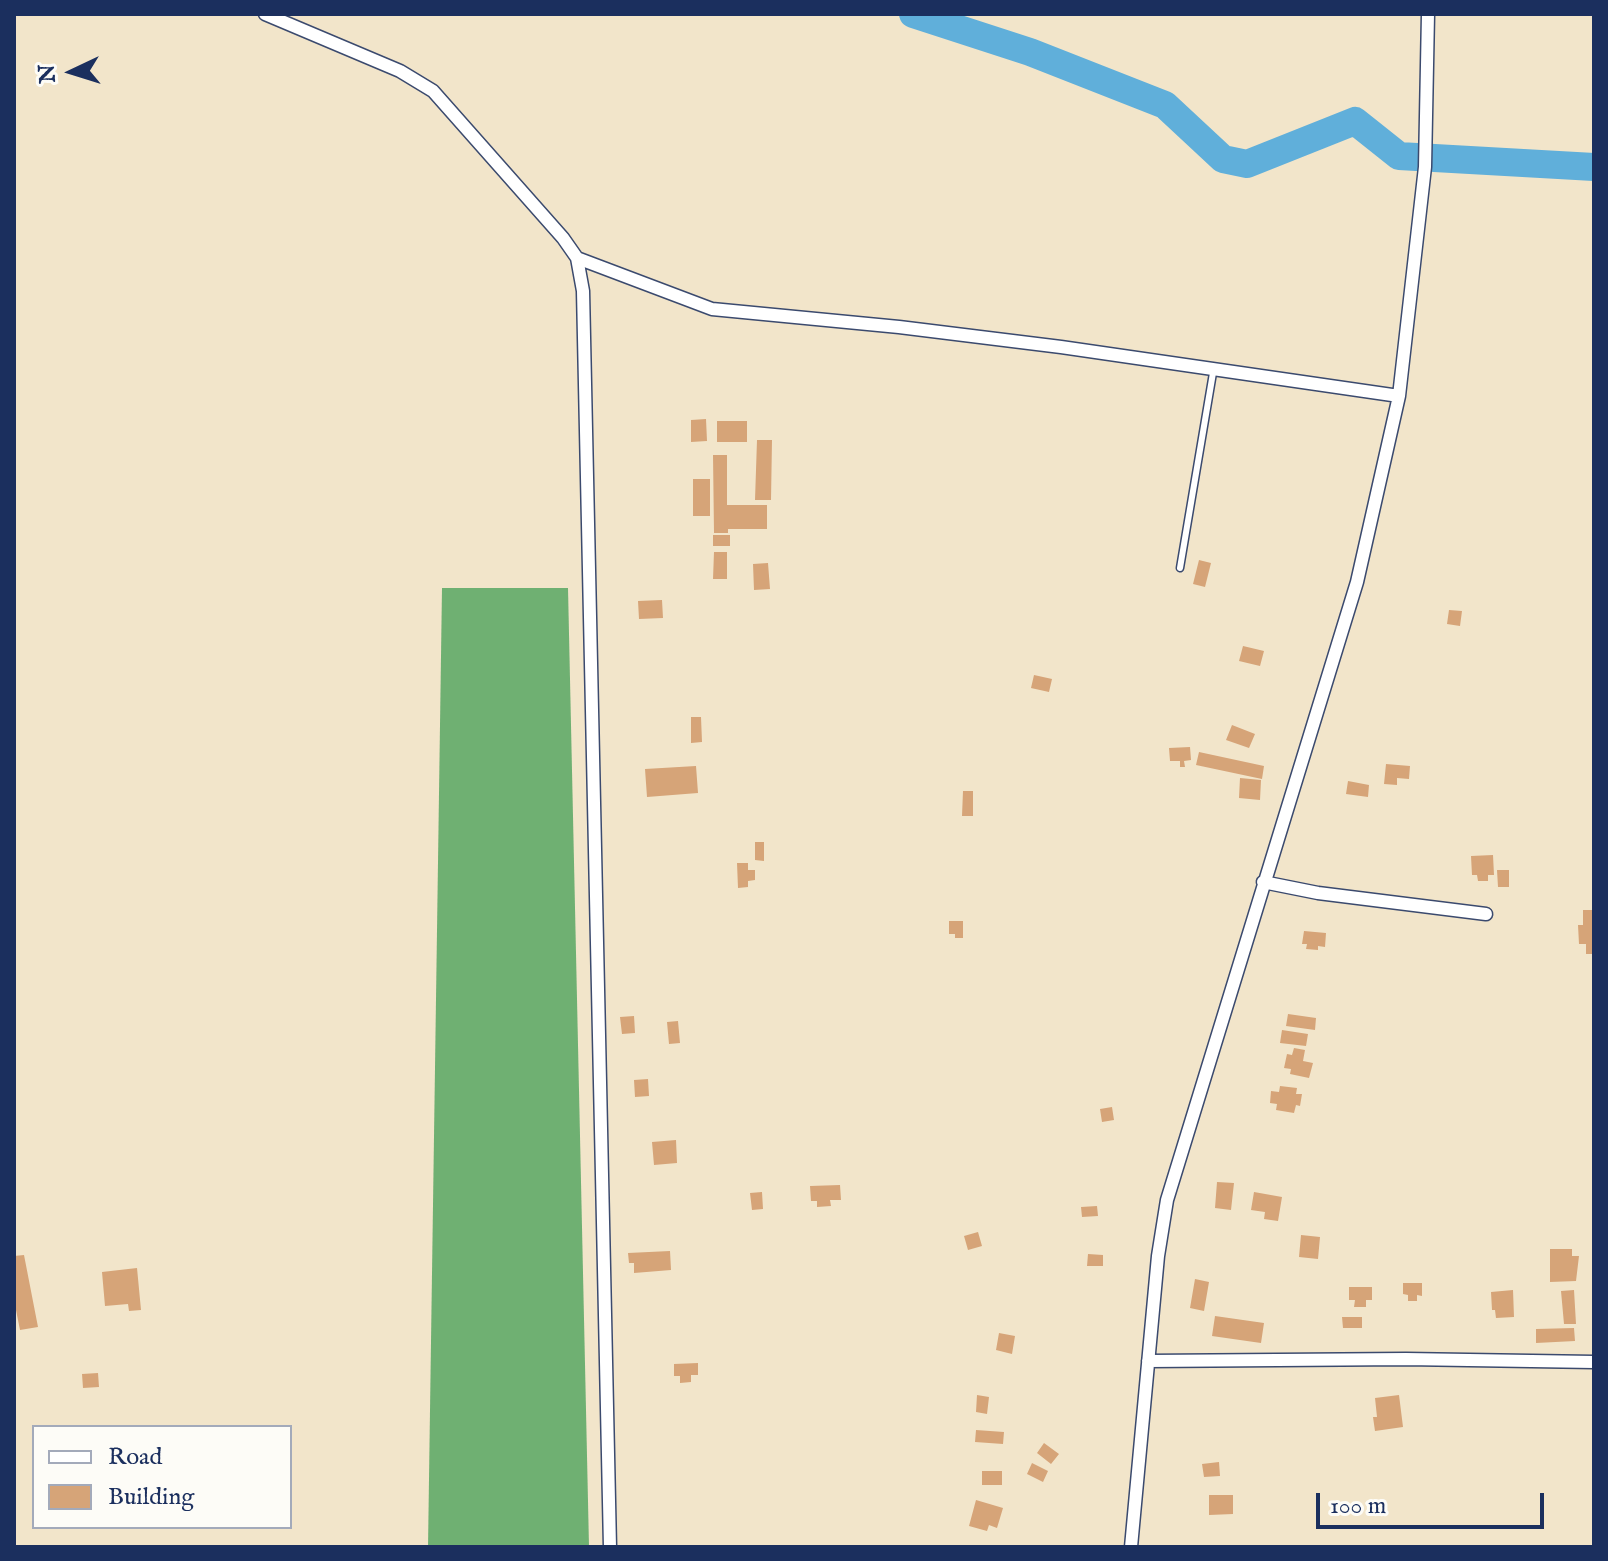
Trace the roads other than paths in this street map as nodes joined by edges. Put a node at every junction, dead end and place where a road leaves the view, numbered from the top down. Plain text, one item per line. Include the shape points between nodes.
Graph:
1 (265, 14) edge
2 (1428, 14) edge
3 (577, 258) junction
4 (1214, 367) junction
5 (1399, 396) junction
6 (1180, 568) dead end
7 (1263, 882) junction
8 (1486, 914) dead end
9 (1148, 1361) junction
10 (1594, 1362) edge
11 (610, 1547) edge
12 (1131, 1547) edge

1 - 3 street via 400,71 433,91
2 - 5 street via 1425,167
3 - 4 street via 712,309
3 - 11 street via 583,291
4 - 5 street
4 - 6 lane
5 - 7 street via 1357,582
7 - 8 street
7 - 9 street via 1167,1200
9 - 10 street
9 - 12 street

